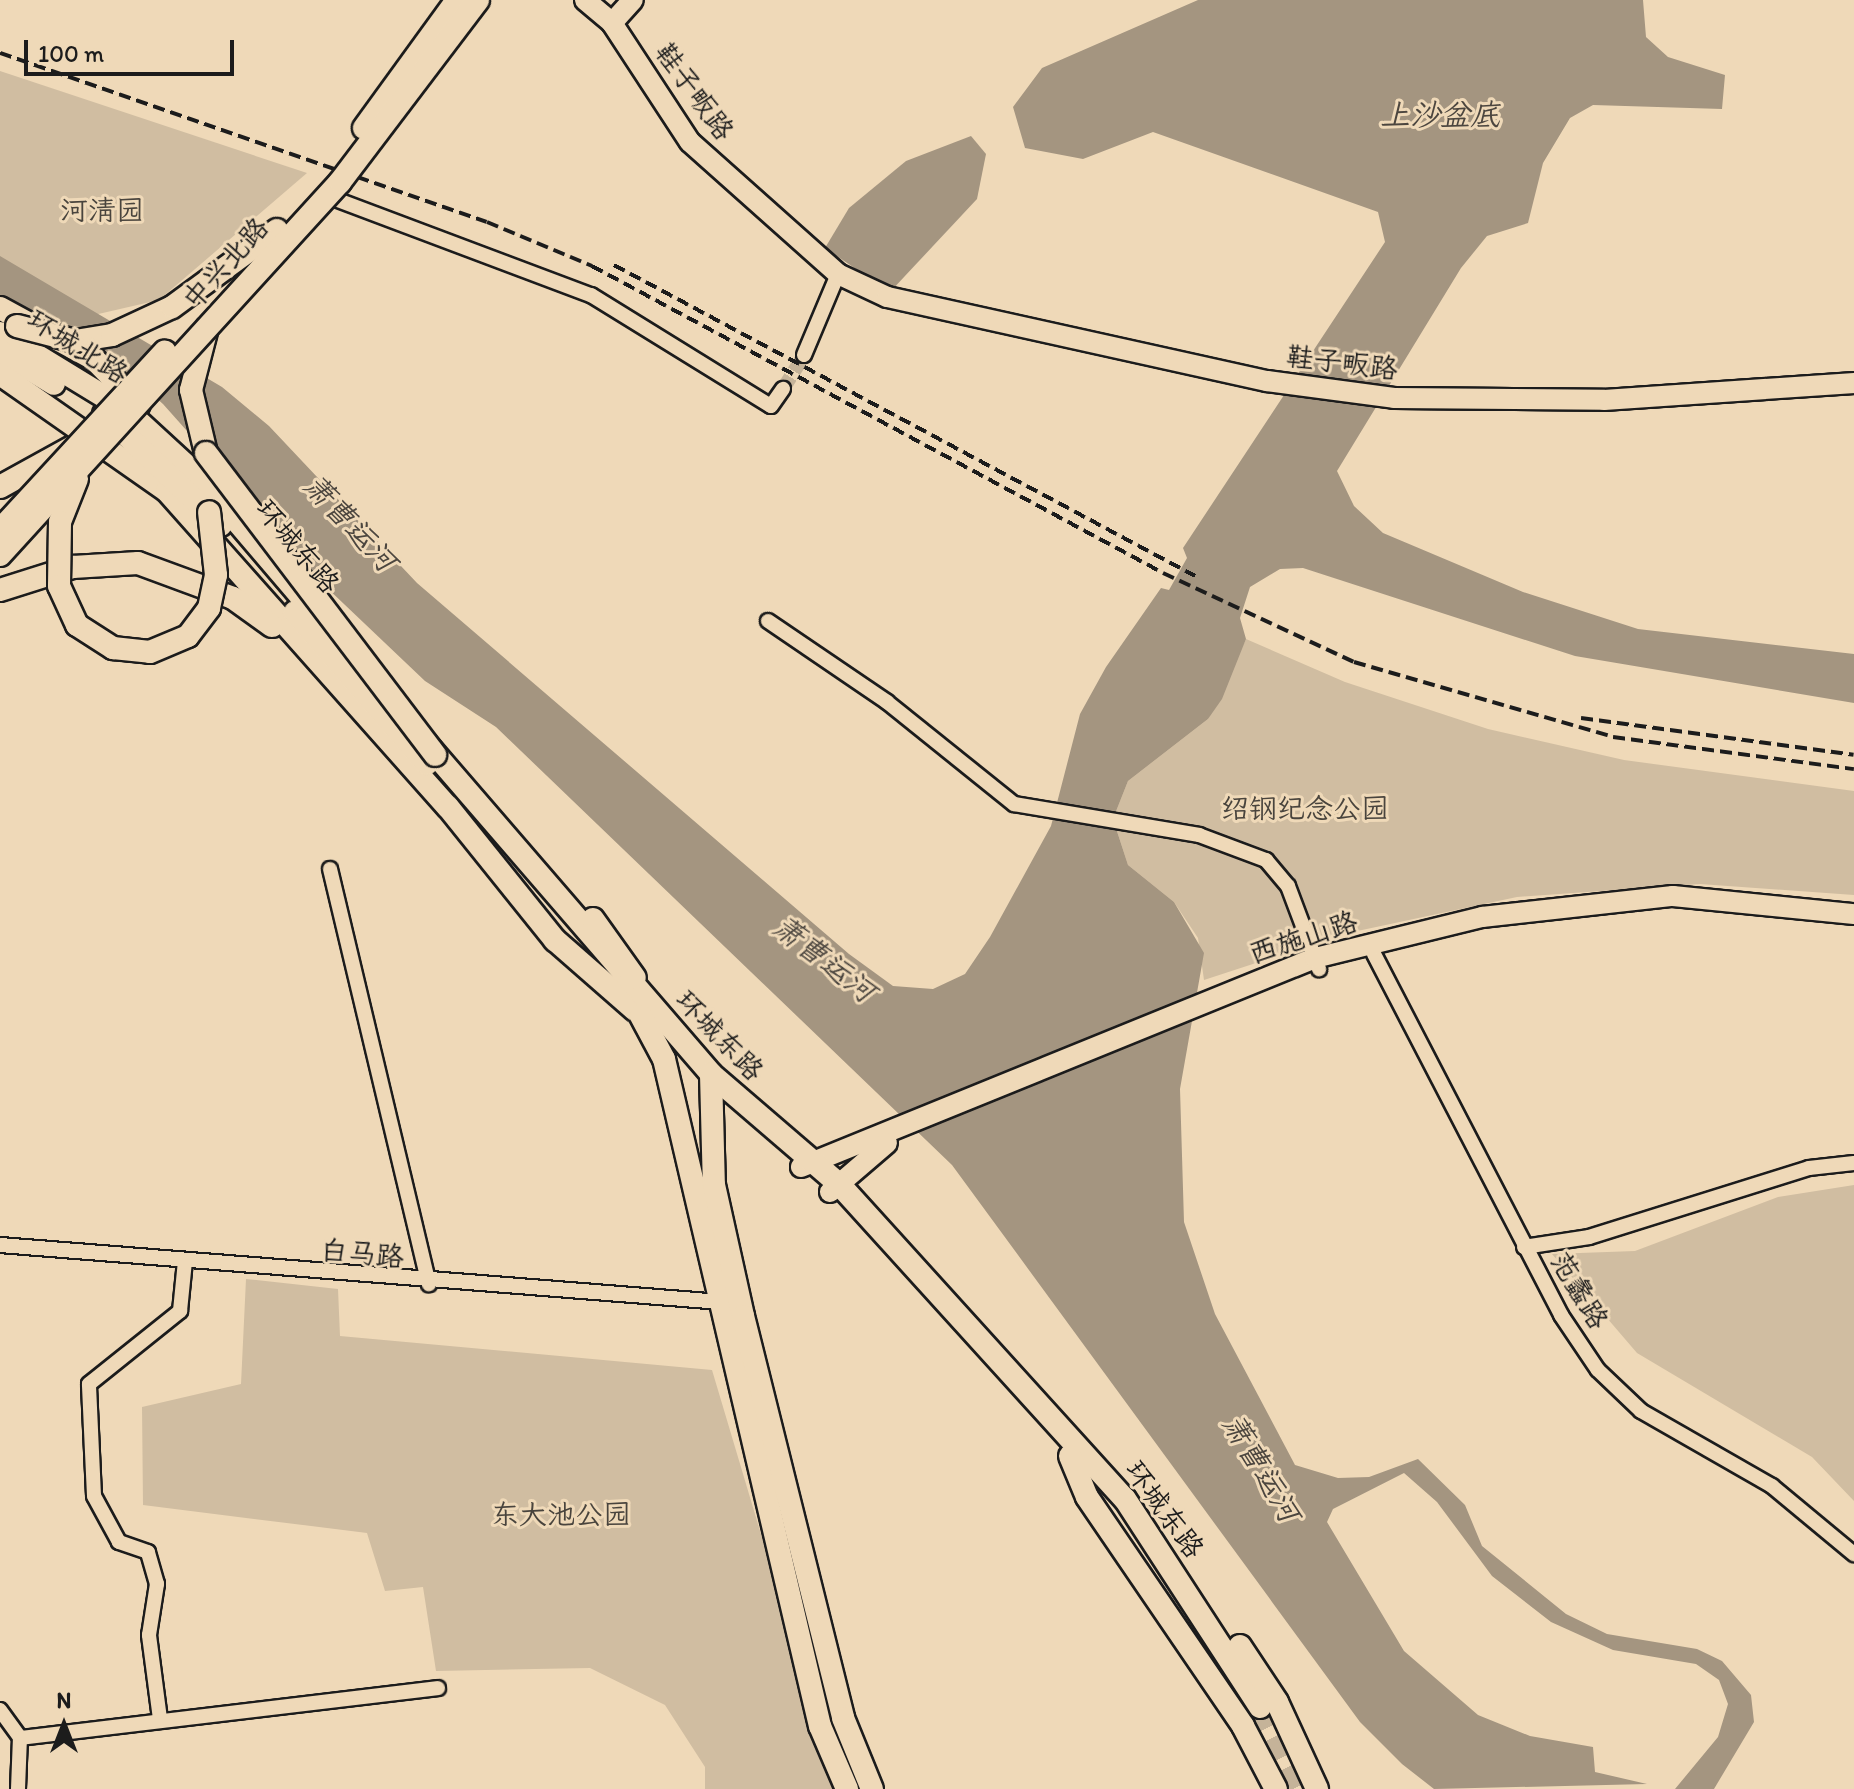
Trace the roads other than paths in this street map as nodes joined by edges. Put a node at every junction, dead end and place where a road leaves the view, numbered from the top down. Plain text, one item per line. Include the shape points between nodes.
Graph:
1 (457, 0) edge
2 (478, 0) edge
3 (585, 0) edge
4 (633, 0) edge
5 (612, 23) junction
6 (327, 196) junction
7 (277, 230) junction
8 (838, 274) junction
9 (0, 308) edge
10 (6, 325) edge
11 (207, 328) junction
12 (804, 355) tunnel mouth
13 (2, 359) edge
14 (1854, 383) edge
15 (783, 389) tunnel mouth
16 (119, 415) junction
17 (82, 453) junction
18 (0, 487) edge
19 (209, 512) junction
20 (0, 530) edge
21 (0, 555) edge
22 (0, 590) edge
23 (768, 621) dead end
24 (300, 646) junction
25 (435, 755) junction
26 (330, 869) dead end
27 (1854, 914) edge
28 (1854, 925) edge
29 (583, 937) junction
30 (1374, 954) junction
31 (1310, 966) junction
32 (641, 1010) junction
33 (708, 1081) junction
34 (874, 1142) junction
35 (1854, 1163) edge
36 (807, 1164) junction
37 (835, 1188) junction
38 (0, 1245) edge
39 (1524, 1247) junction
40 (185, 1261) junction
41 (429, 1284) junction
42 (721, 1302) junction
43 (1074, 1452) junction
44 (1854, 1554) edge
45 (438, 1688) dead end
46 (0, 1710) edge
47 (1255, 1710) tunnel mouth
48 (160, 1719) junction
49 (20, 1738) junction
50 (18, 1789) edge
51 (847, 1789) edge
52 (872, 1789) edge
53 (1276, 1789) edge
54 (1317, 1789) edge

1 - 7 main road, 中兴北路, bridge via 330,173
2 - 6 main road, 中兴北路, bridge via 448,49
3 - 5 main road, 鞋子畈路
4 - 5 main road
5 - 8 main road, 鞋子畈路 via 690,142
6 - 11 main road, 中兴北路, bridge
6 - 15 street via 591,295 771,406
7 - 10 main road, bridge via 172,307 112,335 75,341
7 - 17 main road, 中兴北路, bridge
8 - 12 street
8 - 14 main road, 鞋子畈路 via 887,297 1267,381 1394,398 1604,400
9 - 32 main road via 94,359 360,638 426,728 622,951
10 - 16 main road, 环城北路
11 - 17 main road, 中兴北路, bridge
11 - 25 main road, bridge via 191,390 206,453
13 - 16 main road, 环城北路
13 - 24 main road via 167,491
16 - 19 main road, 环城东路
16 - 25 main road, 环城东路, bridge via 201,479
17 - 18 main road
17 - 19 main road, bridge via 60,522 59,586 77,625 113,648 150,652 188,636 209,608 216,575
17 - 20 main road, 中兴北路, bridge
17 - 21 main road, 中兴北路, bridge
19 - 29 main road, 环城东路
22 - 24 main road via 73,567 138,563 233,598
23 - 31 street via 887,702 1014,804 1037,812 1199,835 1266,860 1288,886
24 - 32 main road via 448,807 555,940
25 - 29 main road, 环城东路
26 - 41 street
27 - 31 main road, 西施山路 via 1673,896 1482,917
28 - 30 main road, 西施山路 via 1673,905 1484,925
29 - 32 main road, 环城东路
30 - 31 main road, 西施山路
30 - 39 street, 范蠡路
31 - 34 main road, 西施山路
32 - 33 main road, 环城东路
32 - 42 main road via 664,1059
33 - 36 main road, 环城东路
33 - 52 main road via 714,1185 743,1316 843,1718
34 - 36 main road, 西施山路
34 - 37 main road, 西施山路
35 - 39 street via 1809,1168 1589,1237
36 - 37 main road, 环城东路
37 - 43 main road, 环城东路
38 - 40 street, 白马路
39 - 44 street, 范蠡路 via 1598,1370 1641,1411 1772,1486
40 - 41 street, 白马路
40 - 48 street via 180,1311 89,1384 94,1496 119,1542 148,1552 157,1584 149,1635
41 - 42 street, 白马路
42 - 51 main road via 820,1726
43 - 47 main road, 环城东路
43 - 53 main road via 1087,1497 1243,1726
43 - 54 main road via 1128,1482 1277,1702
45 - 48 street
46 - 49 street
48 - 49 street
49 - 50 street

